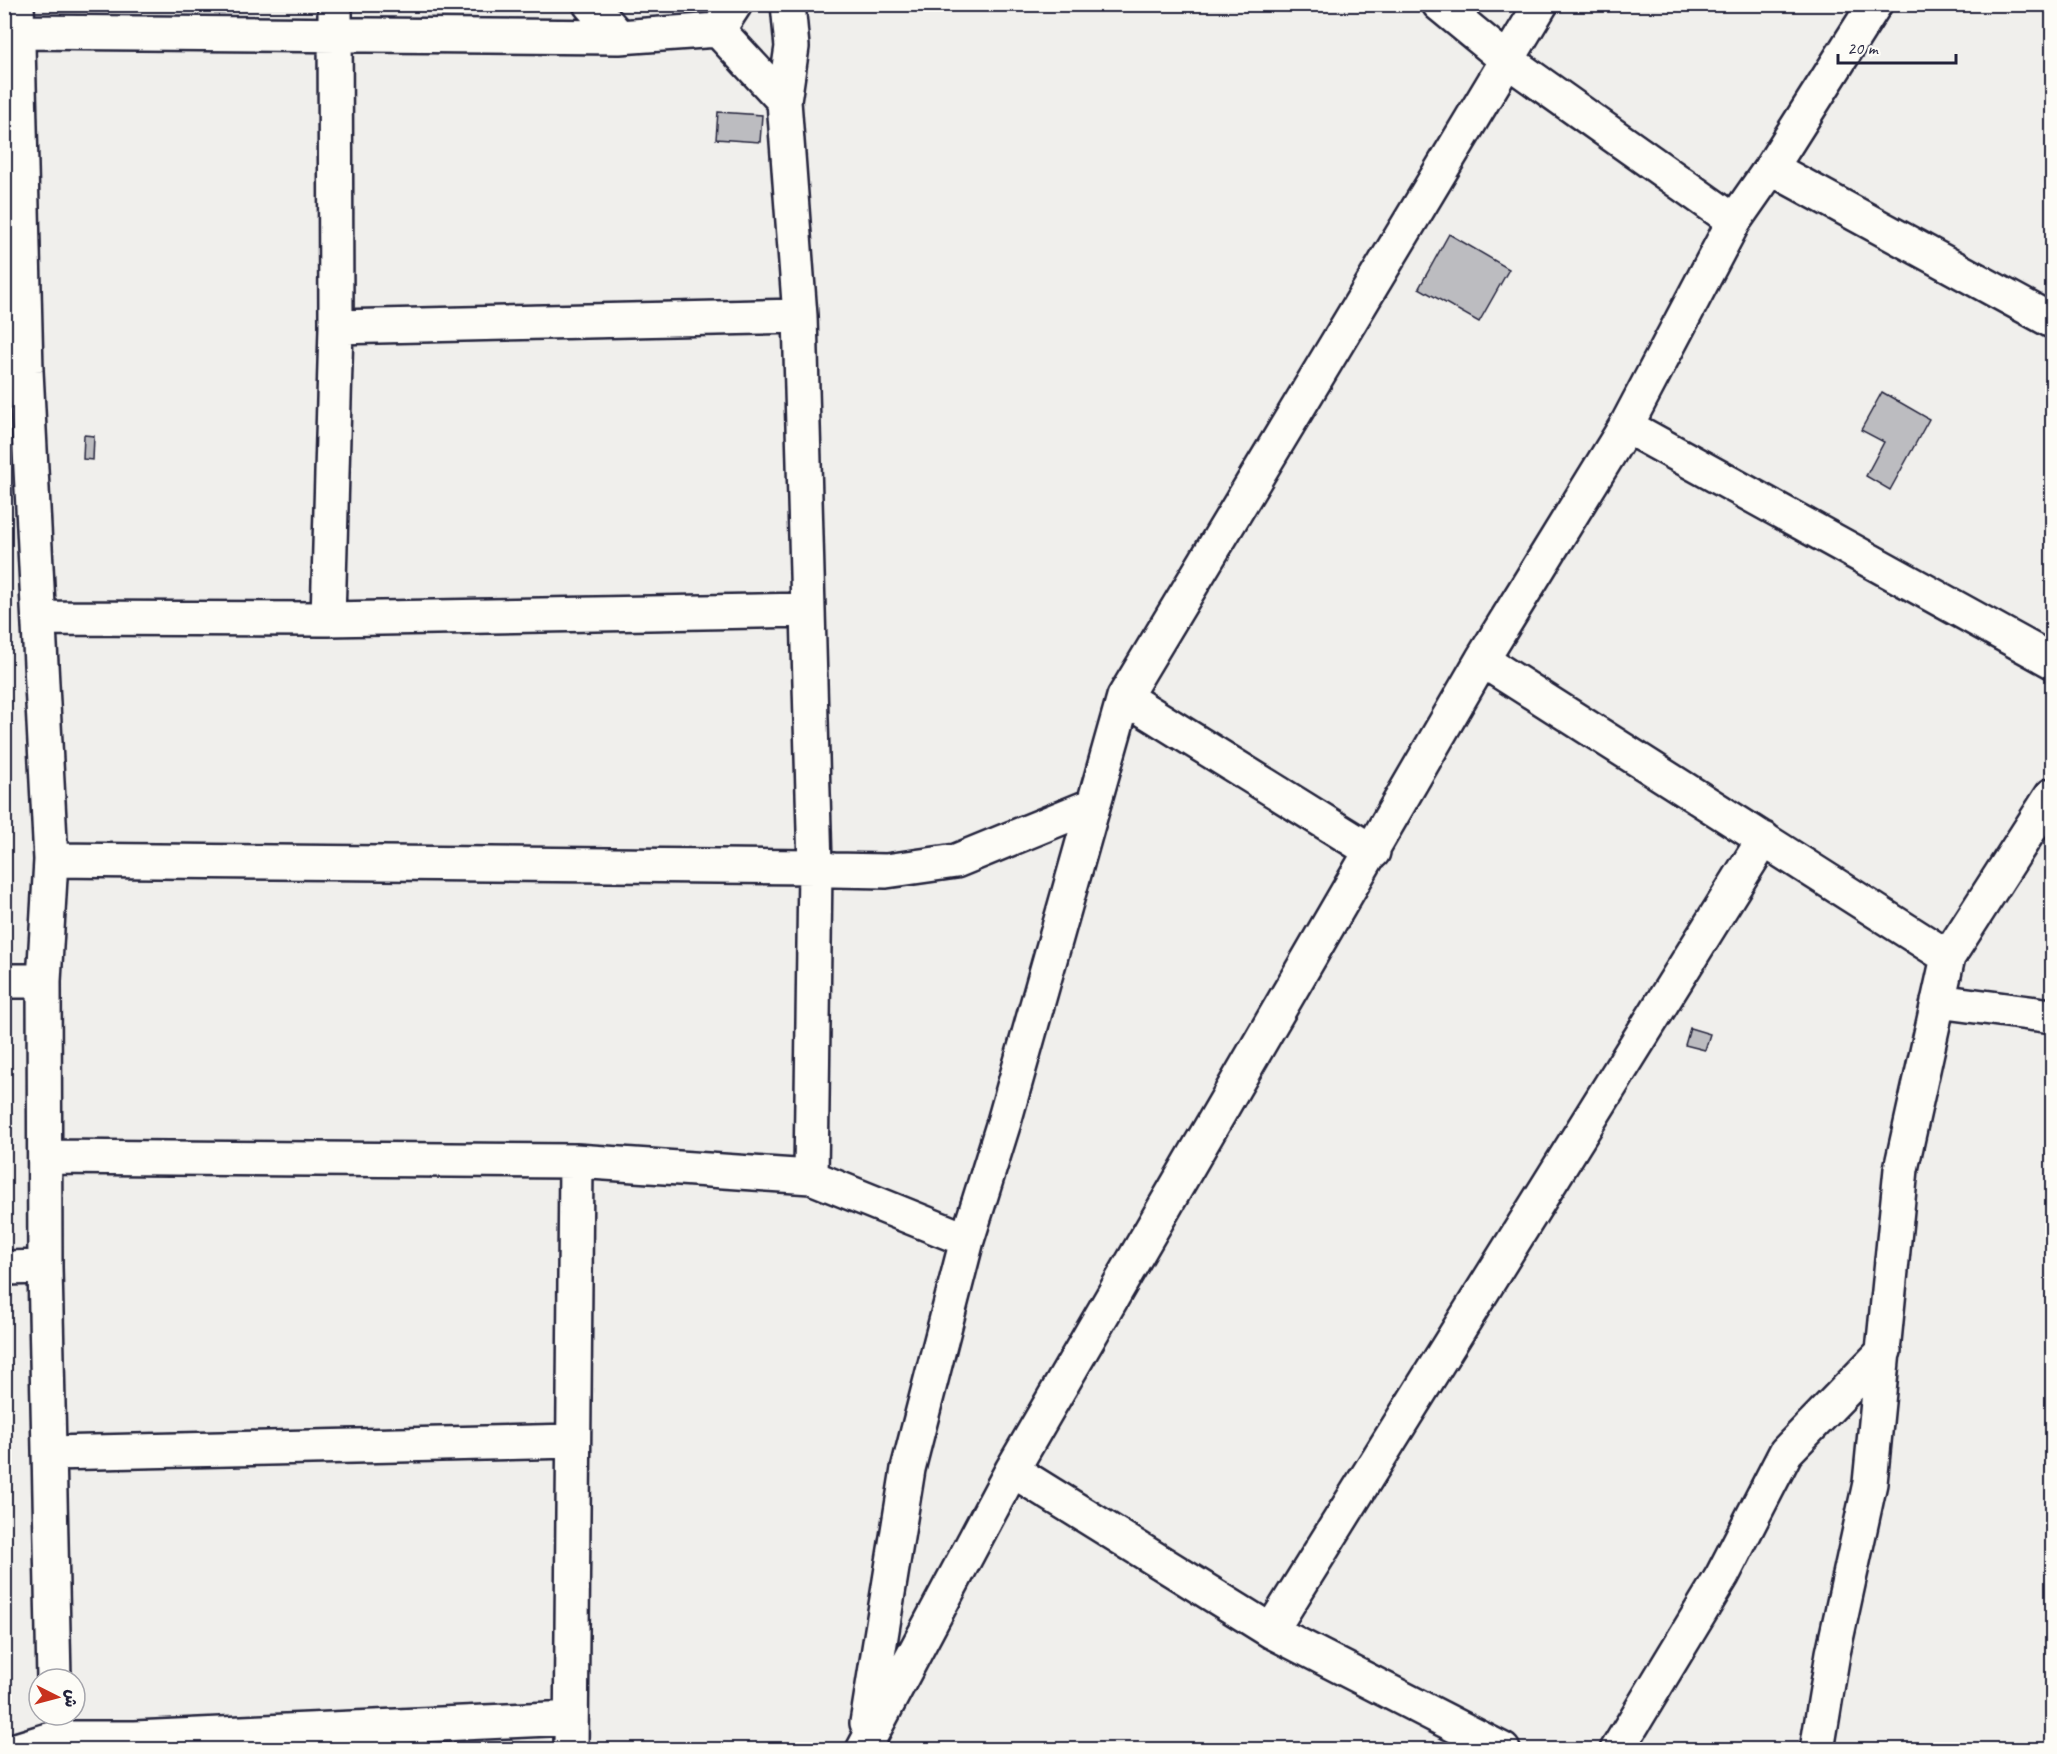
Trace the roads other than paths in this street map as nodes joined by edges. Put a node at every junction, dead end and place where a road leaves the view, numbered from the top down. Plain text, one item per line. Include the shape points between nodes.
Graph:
1 (590, 4) edge
2 (788, 4) edge
3 (1439, 4) edge
4 (1541, 4) edge
5 (1875, 4) edge
6 (727, 17) edge
7 (18, 18) edge
8 (335, 20) edge
9 (619, 37) junction
10 (1507, 60) junction
11 (784, 101) junction
12 (1771, 168) junction
13 (1734, 221) junction
14 (800, 316) junction
15 (2052, 321) edge
16 (336, 327) junction
17 (15, 371) edge
18 (1626, 426) junction
19 (807, 610) junction
20 (39, 618) junction
21 (328, 619) junction
22 (1482, 660) junction
23 (2052, 661) edge
24 (1124, 697) junction
25 (2052, 795) edge
26 (1093, 805) junction
27 (1764, 839) junction
28 (1372, 852) junction
29 (51, 860) junction
30 (815, 867) junction
31 (1948, 957) junction
32 (4, 981) edge
33 (44, 981) junction
34 (1938, 1001) junction
35 (2052, 1016) edge
36 (46, 1157) junction
37 (576, 1161) junction
38 (811, 1177) junction
39 (967, 1240) junction
40 (45, 1267) junction
41 (4, 1268) edge
42 (1884, 1351) junction
43 (573, 1441) junction
44 (51, 1453) junction
45 (1012, 1470) junction
46 (1271, 1631) junction
47 (54, 1667) edge
48 (53, 1727) edge
49 (63, 1727) edge
50 (571, 1734) edge
51 (16, 1749) edge
52 (862, 1749) edge
53 (1503, 1749) edge
54 (1617, 1749) edge
55 (1817, 1749) edge

1 - 9 street
2 - 11 street via 792,47
3 - 10 street
4 - 10 street
5 - 12 street
6 - 9 street
6 - 11 street
7 - 8 street
7 - 17 street
8 - 9 street
8 - 16 street
10 - 13 street
10 - 24 street
11 - 14 street
12 - 13 street
12 - 15 street
13 - 18 street
14 - 16 street
14 - 19 street
16 - 21 street
17 - 20 street
18 - 22 street
18 - 23 street
19 - 21 street
19 - 30 street
20 - 21 street
20 - 29 street
22 - 27 street
22 - 28 street
24 - 26 street
24 - 28 street
25 - 31 street
26 - 30 street via 956,861 886,872
26 - 39 street
27 - 31 street
27 - 46 street
28 - 45 street
29 - 30 street
29 - 33 street
30 - 38 street
31 - 34 street
32 - 33 street
33 - 36 street
34 - 35 street
34 - 42 street via 1901,1169
36 - 37 street
36 - 40 street
37 - 38 street
37 - 43 street
38 - 39 street
39 - 52 street via 908,1469
40 - 41 street
40 - 44 street
42 - 54 street via 1786,1452 1722,1576
42 - 55 street via 1870,1483 1833,1653
43 - 44 street
43 - 50 street
44 - 47 street
45 - 46 street
45 - 52 street
46 - 53 street
48 - 51 street
49 - 50 street via 147,1737

